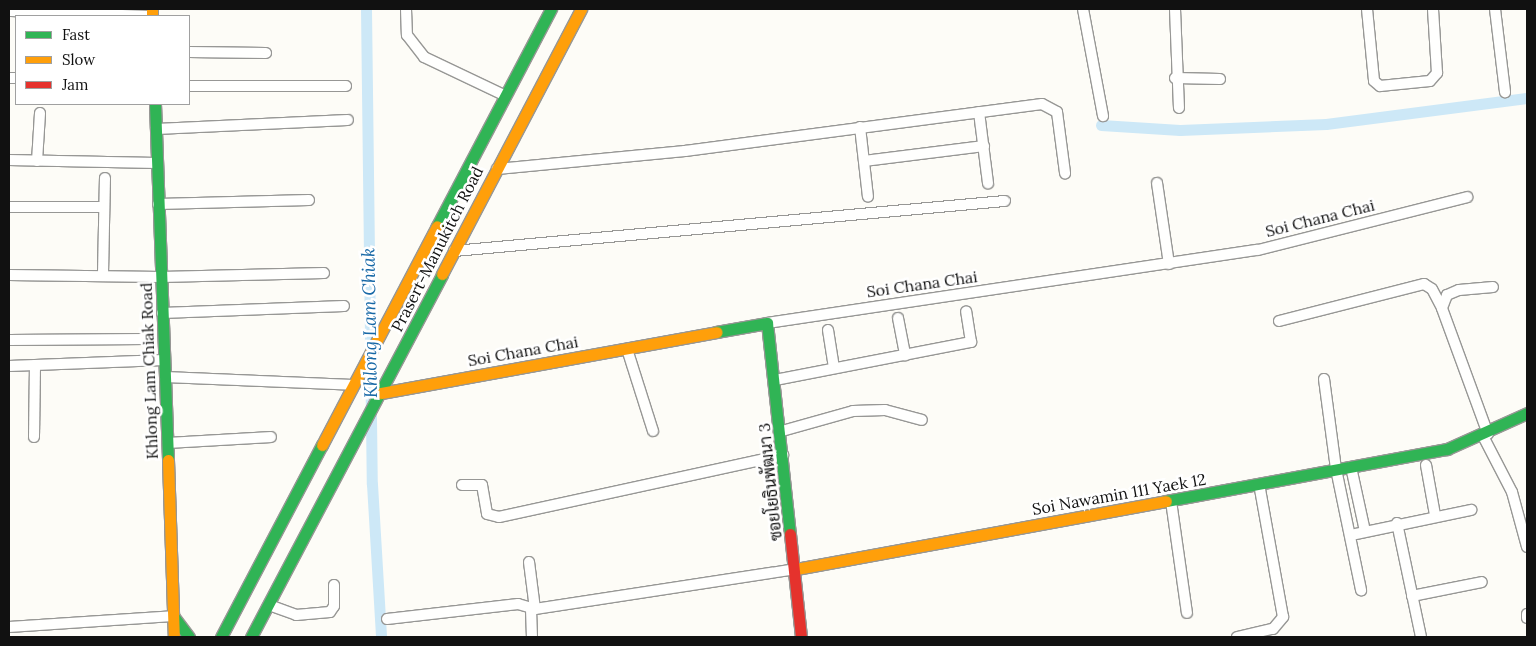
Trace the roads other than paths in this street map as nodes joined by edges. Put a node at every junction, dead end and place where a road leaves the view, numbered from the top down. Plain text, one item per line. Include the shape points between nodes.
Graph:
1 (406, 9) edge
2 (551, 9) edge
3 (581, 9) edge
4 (1083, 9) edge
5 (1175, 9) edge
6 (1367, 9) edge
7 (1433, 9) edge
8 (1495, 9) edge
9 (66, 10) edge
10 (9, 11) edge
11 (138, 15) edge
12 (190, 52) edge
13 (266, 53) dead end
14 (1175, 78) junction
15 (1220, 79) dead end
16 (190, 86) edge
17 (346, 86) dead end
18 (1505, 92) dead end
19 (504, 95) junction
20 (155, 105) edge
21 (1179, 108) dead end
22 (979, 112) junction
23 (40, 113) dead end
24 (1102, 116) dead end
25 (348, 120) dead end
26 (860, 127) junction
27 (156, 129) junction
28 (984, 146) junction
29 (9, 160) edge
30 (37, 161) junction
31 (864, 161) junction
32 (157, 163) junction
33 (497, 169) junction
34 (1065, 173) dead end
35 (105, 178) dead end
36 (988, 183) dead end
37 (1157, 183) dead end
38 (868, 197) dead end
39 (1467, 197) dead end
40 (309, 200) dead end
41 (1005, 201) dead end
42 (158, 204) junction
43 (9, 207) edge
44 (104, 207) junction
45 (454, 251) junction
46 (1169, 264) junction
47 (324, 272) dead end
48 (103, 273) junction
49 (9, 275) edge
50 (161, 277) junction
51 (1493, 286) dead end
52 (344, 306) dead end
53 (1442, 308) junction
54 (966, 311) dead end
55 (162, 314) junction
56 (898, 318) dead end
57 (1279, 321) dead end
58 (767, 323) junction
59 (828, 330) dead end
60 (144, 339) dead end
61 (9, 340) edge
62 (627, 349) junction
63 (905, 355) junction
64 (164, 360) junction
65 (35, 365) junction
66 (9, 366) edge
67 (834, 368) junction
68 (165, 377) junction
69 (1324, 379) dead end
70 (775, 380) junction
71 (353, 385) junction
72 (379, 396) junction
73 (1527, 413) edge
74 (922, 420) dead end
75 (653, 431) dead end
76 (782, 431) junction
77 (1486, 435) junction
78 (34, 437) dead end
79 (271, 437) dead end
80 (168, 443) junction
81 (783, 455) junction
82 (1426, 466) dead end
83 (1351, 467) junction
84 (1336, 469) junction
85 (1259, 484) junction
86 (462, 485) dead end
87 (1170, 501) junction
88 (1471, 510) dead end
89 (1435, 515) junction
90 (1396, 523) junction
91 (1365, 531) junction
92 (1351, 535) junction
93 (1527, 547) edge
94 (528, 562) dead end
95 (796, 569) junction
96 (1482, 582) dead end
97 (334, 586) dead end
98 (1361, 590) dead end
99 (1412, 596) junction
100 (269, 605) junction
101 (533, 609) junction
102 (1186, 612) dead end
103 (1527, 614) edge
104 (174, 616) junction
105 (1527, 618) edge
106 (387, 619) dead end
107 (9, 627) edge
108 (224, 633) edge
109 (174, 637) edge
110 (189, 637) edge
111 (213, 637) edge
112 (252, 637) edge
113 (532, 637) edge
114 (801, 637) edge
115 (1237, 637) edge
116 (1420, 637) edge

1 - 19 street via 407,35 424,57
2 - 19 street, Prasert-Manukitch Road
3 - 33 street, Prasert-Manukitch Road
4 - 24 street
5 - 14 street
6 - 7 street via 1374,81 1380,86 1430,81 1438,73
8 - 18 street
9 - 10 street
9 - 11 street
12 - 13 street
14 - 15 street
14 - 21 street
16 - 17 street
19 - 71 street, Prasert-Manukitch Road
20 - 27 street, Khlong Lam Chiak Road
22 - 26 street
22 - 28 street
22 - 34 street via 1051,105 1057,112
23 - 30 street
25 - 27 street
26 - 31 street
26 - 33 street via 685,151
27 - 32 street, Khlong Lam Chiak Road
28 - 31 street
28 - 36 street
29 - 30 street
30 - 32 street
31 - 38 street
32 - 42 street, Khlong Lam Chiak Road
33 - 45 street, Prasert-Manukitch Road
35 - 44 street
37 - 46 street
39 - 46 street, Soi Chana Chai via 1258,250
40 - 42 street
41 - 45 street
42 - 50 street, Khlong Lam Chiak Road
43 - 44 street
44 - 48 street
45 - 72 street, Prasert-Manukitch Road
46 - 58 street, Soi Chana Chai
47 - 50 street
48 - 49 street
48 - 50 street
50 - 55 street, Khlong Lam Chiak Road
51 - 53 street via 1459,290 1447,295
52 - 55 street
53 - 57 street via 1432,289 1424,284
53 - 77 street
54 - 63 street via 971,342
55 - 64 street, Khlong Lam Chiak Road
56 - 63 street
58 - 62 street, Soi Chana Chai
58 - 70 street, ซอยโยธินพัฒนา 3
59 - 67 street
60 - 61 street
62 - 72 street, Soi Chana Chai
62 - 75 street
63 - 67 street
64 - 65 street
64 - 68 street, Khlong Lam Chiak Road
65 - 66 street
65 - 78 street
67 - 70 street
68 - 71 street
68 - 80 street, Khlong Lam Chiak Road
69 - 84 street
70 - 76 street, ซอยโยธินพัฒนา 3
71 - 108 street, Prasert-Manukitch Road
72 - 100 street, Prasert-Manukitch Road
73 - 77 street, Soi Nawamin 111 Yaek 12
74 - 76 street via 885,410 854,412
76 - 81 street, ซอยโยธินพัฒนา 3
77 - 83 street, Soi Nawamin 111 Yaek 12 via 1447,448
77 - 93 street via 1512,492
79 - 80 street
80 - 104 street, Khlong Lam Chiak Road
81 - 86 street via 499,517 487,514 482,485
81 - 95 street, ซอยโยธินพัฒนา 3
82 - 89 street
83 - 84 street, Soi Nawamin 111 Yaek 12
83 - 91 street
84 - 85 street, Soi Nawamin 111 Yaek 12
84 - 92 street
85 - 87 street, Soi Nawamin 111 Yaek 12
85 - 115 street via 1283,617 1273,629
87 - 95 street, Soi Nawamin 111 Yaek 12
87 - 102 street
88 - 89 street
89 - 90 street
90 - 91 street
90 - 99 street
91 - 92 street
92 - 98 street
94 - 101 street
95 - 101 street
95 - 114 street, ซอยโยธินพัฒนา 3
96 - 99 street
97 - 100 street via 334,606 330,612 296,615
99 - 116 street
100 - 112 street, Prasert-Manukitch Road
101 - 106 street via 518,604
101 - 113 street
103 - 105 street
104 - 107 street
104 - 109 street, Khlong Lam Chiak Road
104 - 110 street
108 - 111 street

